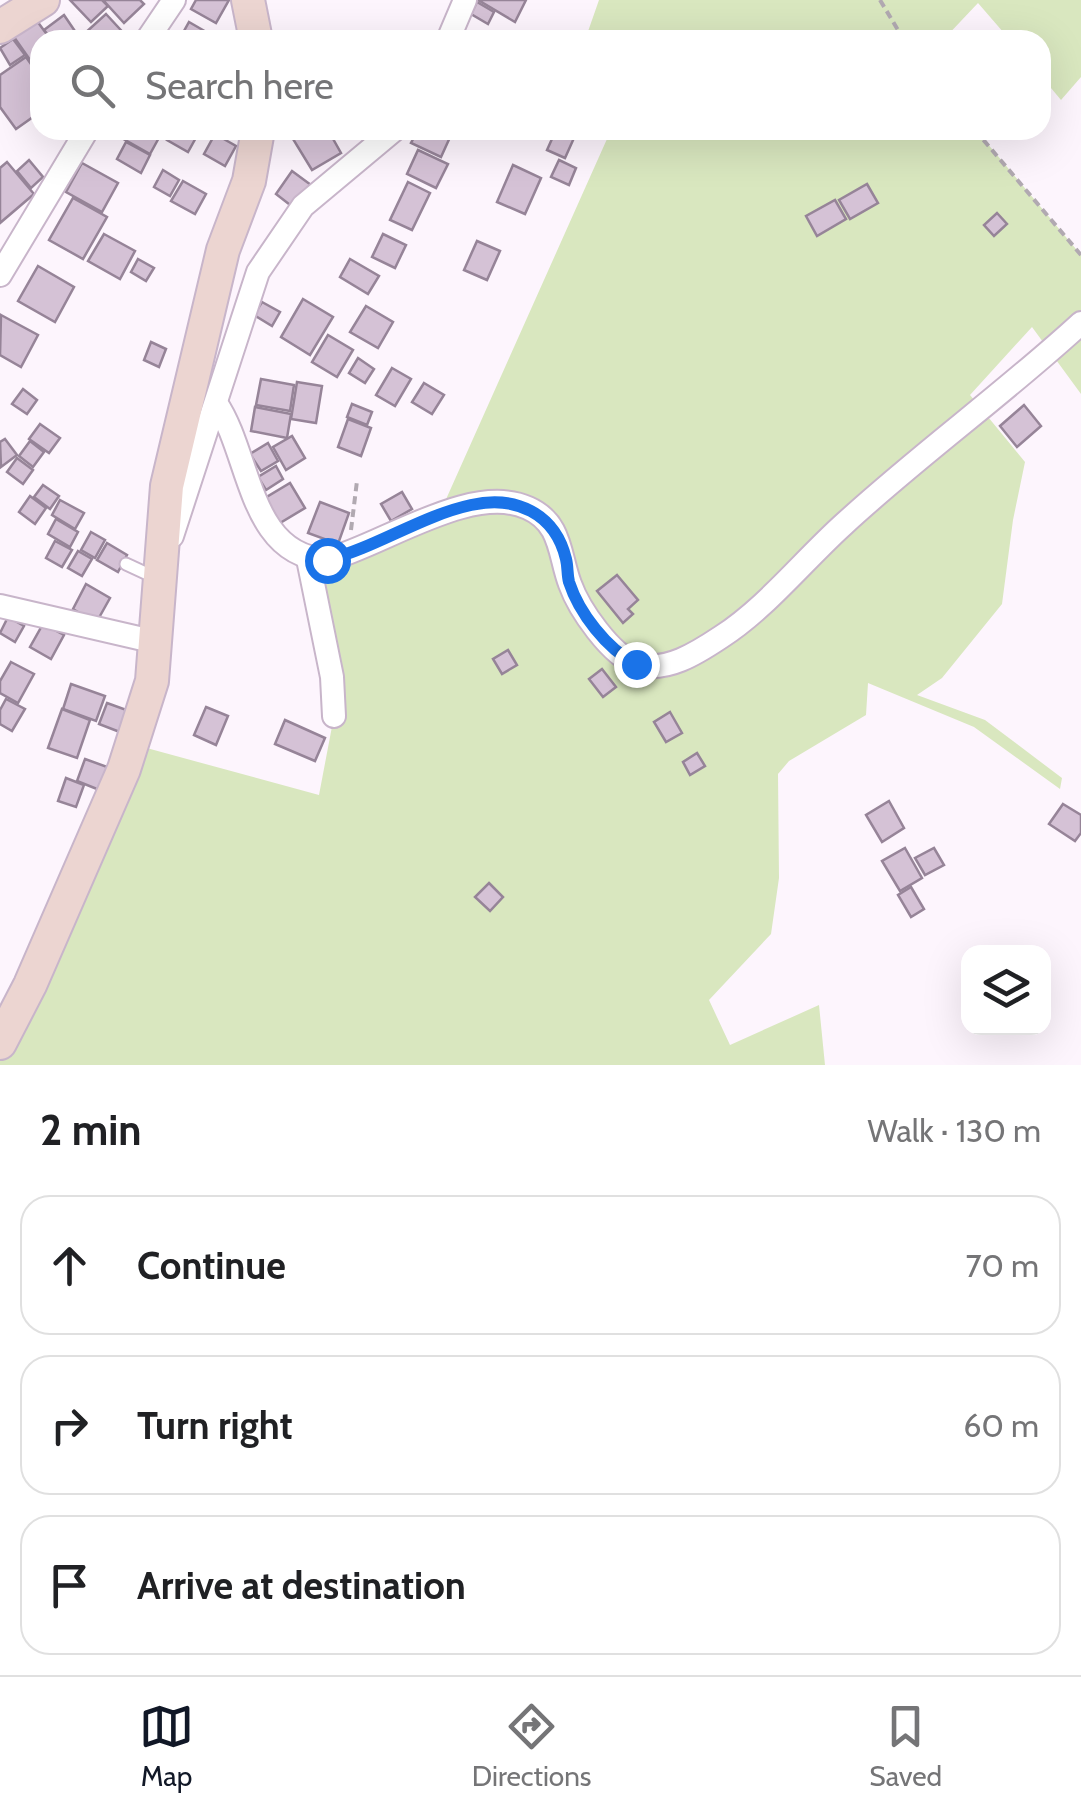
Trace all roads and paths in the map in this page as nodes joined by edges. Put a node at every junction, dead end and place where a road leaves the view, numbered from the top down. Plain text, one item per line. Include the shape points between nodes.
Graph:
1 (44, 0) edge
2 (174, 0) edge
3 (248, 0) edge
4 (465, 0) edge
5 (880, 0) edge
6 (0, 28) edge
7 (154, 30) edge
8 (254, 30) edge
9 (452, 30) edge
10 (898, 30) edge
11 (81, 140) edge
12 (256, 140) edge
13 (382, 140) edge
14 (983, 140) edge
15 (1081, 255) edge
16 (0, 274) edge
17 (1081, 322) edge
18 (216, 402) junction
19 (357, 481) dead end
20 (348, 555) junction
21 (308, 560) junction
22 (126, 564) dead end
23 (163, 570) junction
24 (0, 606) edge
25 (156, 642) junction
26 (334, 716) dead end
27 (0, 1044) edge

1 - 6 main road
2 - 7 street
3 - 8 main road
4 - 9 street
5 - 10 path
11 - 16 street
12 - 23 main road via 220,261 168,486
13 - 18 street via 318,191 284,230 248,297
14 - 15 path
17 - 20 street via 844,523 724,636 658,667 636,664 608,642 574,593 558,537 526,506 472,504
18 - 21 street via 258,510 288,549
18 - 23 street
19 - 20 path
20 - 21 street
21 - 26 street
22 - 23 lane
23 - 25 main road
24 - 25 street
25 - 27 main road via 152,681 124,769

